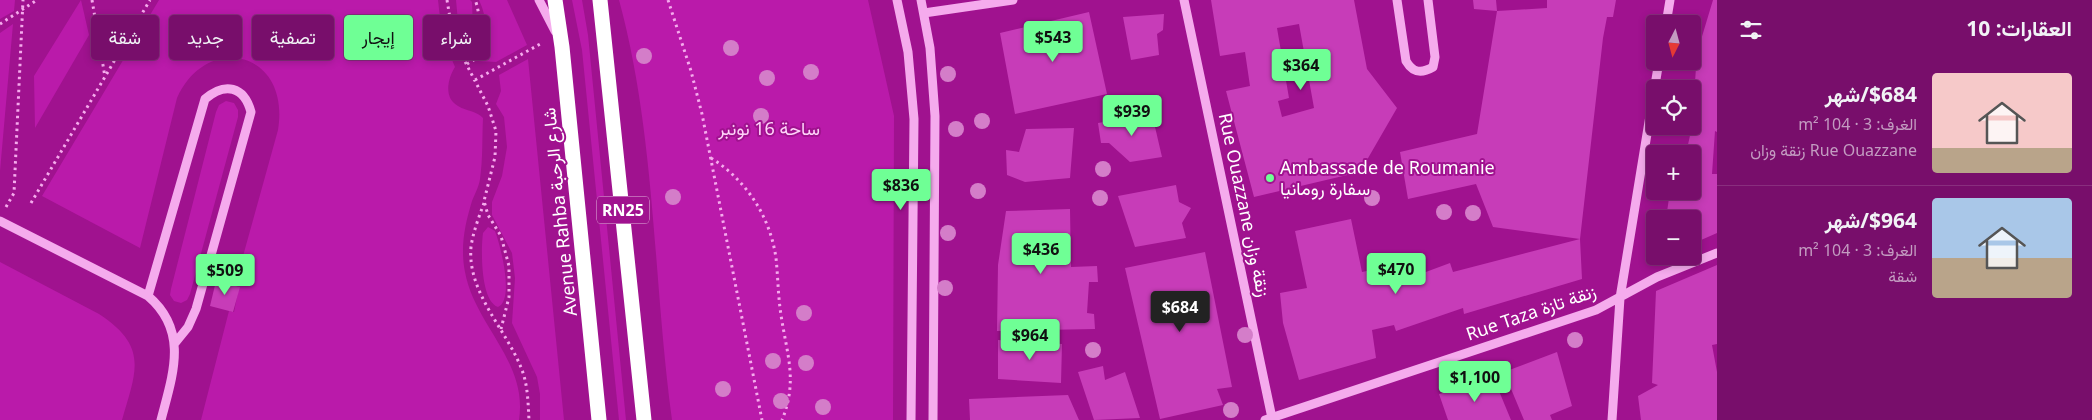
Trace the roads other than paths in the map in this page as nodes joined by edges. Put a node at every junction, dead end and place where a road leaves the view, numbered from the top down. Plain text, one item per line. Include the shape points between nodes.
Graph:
1 (539, 0) edge
2 (555, 0) edge
3 (600, 0) edge
4 (897, 0) edge
5 (921, 0) edge
6 (1013, 0) edge
7 (1184, 0) edge
8 (1397, 0) edge
9 (1428, 0) edge
10 (1670, 0) edge
11 (924, 12) junction
12 (1668, 15) edge
13 (559, 41) junction
14 (1658, 70) edge
15 (0, 220) edge
16 (1717, 253) edge
17 (148, 296) junction
18 (1620, 298) junction
19 (175, 343) junction
20 (1269, 419) edge
21 (161, 420) edge
22 (599, 420) edge
23 (644, 420) edge
24 (911, 420) edge
25 (933, 420) edge
26 (1612, 420) edge

1 - 13 street
2 - 13 highway, Avenue Rahba شارع الرحبة / RN25
3 - 23 highway, RN25
4 - 24 street via 908,52 914,119
5 - 11 street
6 - 11 street
7 - 20 street, Rue Ouazzane زنقة وزان
8 - 9 street via 1406,61 1417,72 1433,67 1435,58
10 - 12 street
11 - 25 street via 935,116
13 - 22 highway, Avenue Rahba شارع الرحبة / RN25
14 - 18 street
15 - 17 street
16 - 18 street, Rue Taza زنقة تازة via 1657,277
17 - 19 street via 169,319
17 - 19 street via 206,99 215,90 239,91 248,100 251,112 196,309 188,327
18 - 20 street, Rue Taza زنقة تازة via 1596,310
18 - 26 street
19 - 21 street via 173,369

